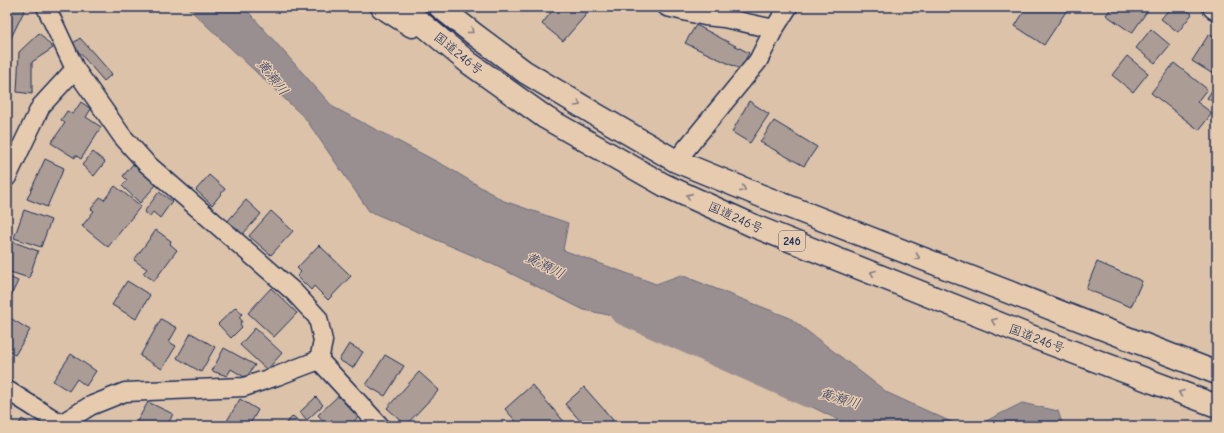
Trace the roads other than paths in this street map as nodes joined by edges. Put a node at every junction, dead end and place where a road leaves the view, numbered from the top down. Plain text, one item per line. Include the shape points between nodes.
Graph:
1 (46, 7) edge
2 (382, 7) edge
3 (402, 7) edge
4 (440, 7) edge
5 (667, 7) edge
6 (788, 7) edge
7 (1214, 7) edge
8 (1217, 9) edge
9 (774, 30) junction
10 (469, 63) junction
11 (76, 69) junction
12 (676, 161) junction
13 (7, 177) edge
14 (319, 360) junction
15 (1217, 373) edge
16 (7, 390) edge
17 (1217, 406) edge
18 (60, 425) edge
19 (380, 426) edge

1 - 11 street
2 - 10 main road
3 - 10 main road, 国道246号 / 246
4 -> 12 main road, 国道246号 / 246 via 525,72
5 - 9 street
6 - 9 street
7 - 8 main road
9 - 12 street via 758,61
17 -> 10 main road, 国道246号 / 246 via 1025,334 762,228 664,185 546,118
11 - 13 street via 41,106
11 - 14 street via 122,136 146,162 294,292 318,318 323,341
12 -> 15 main road, 国道246号 / 246
14 - 18 street via 244,387 125,392 90,406
14 - 19 street
16 - 18 street

